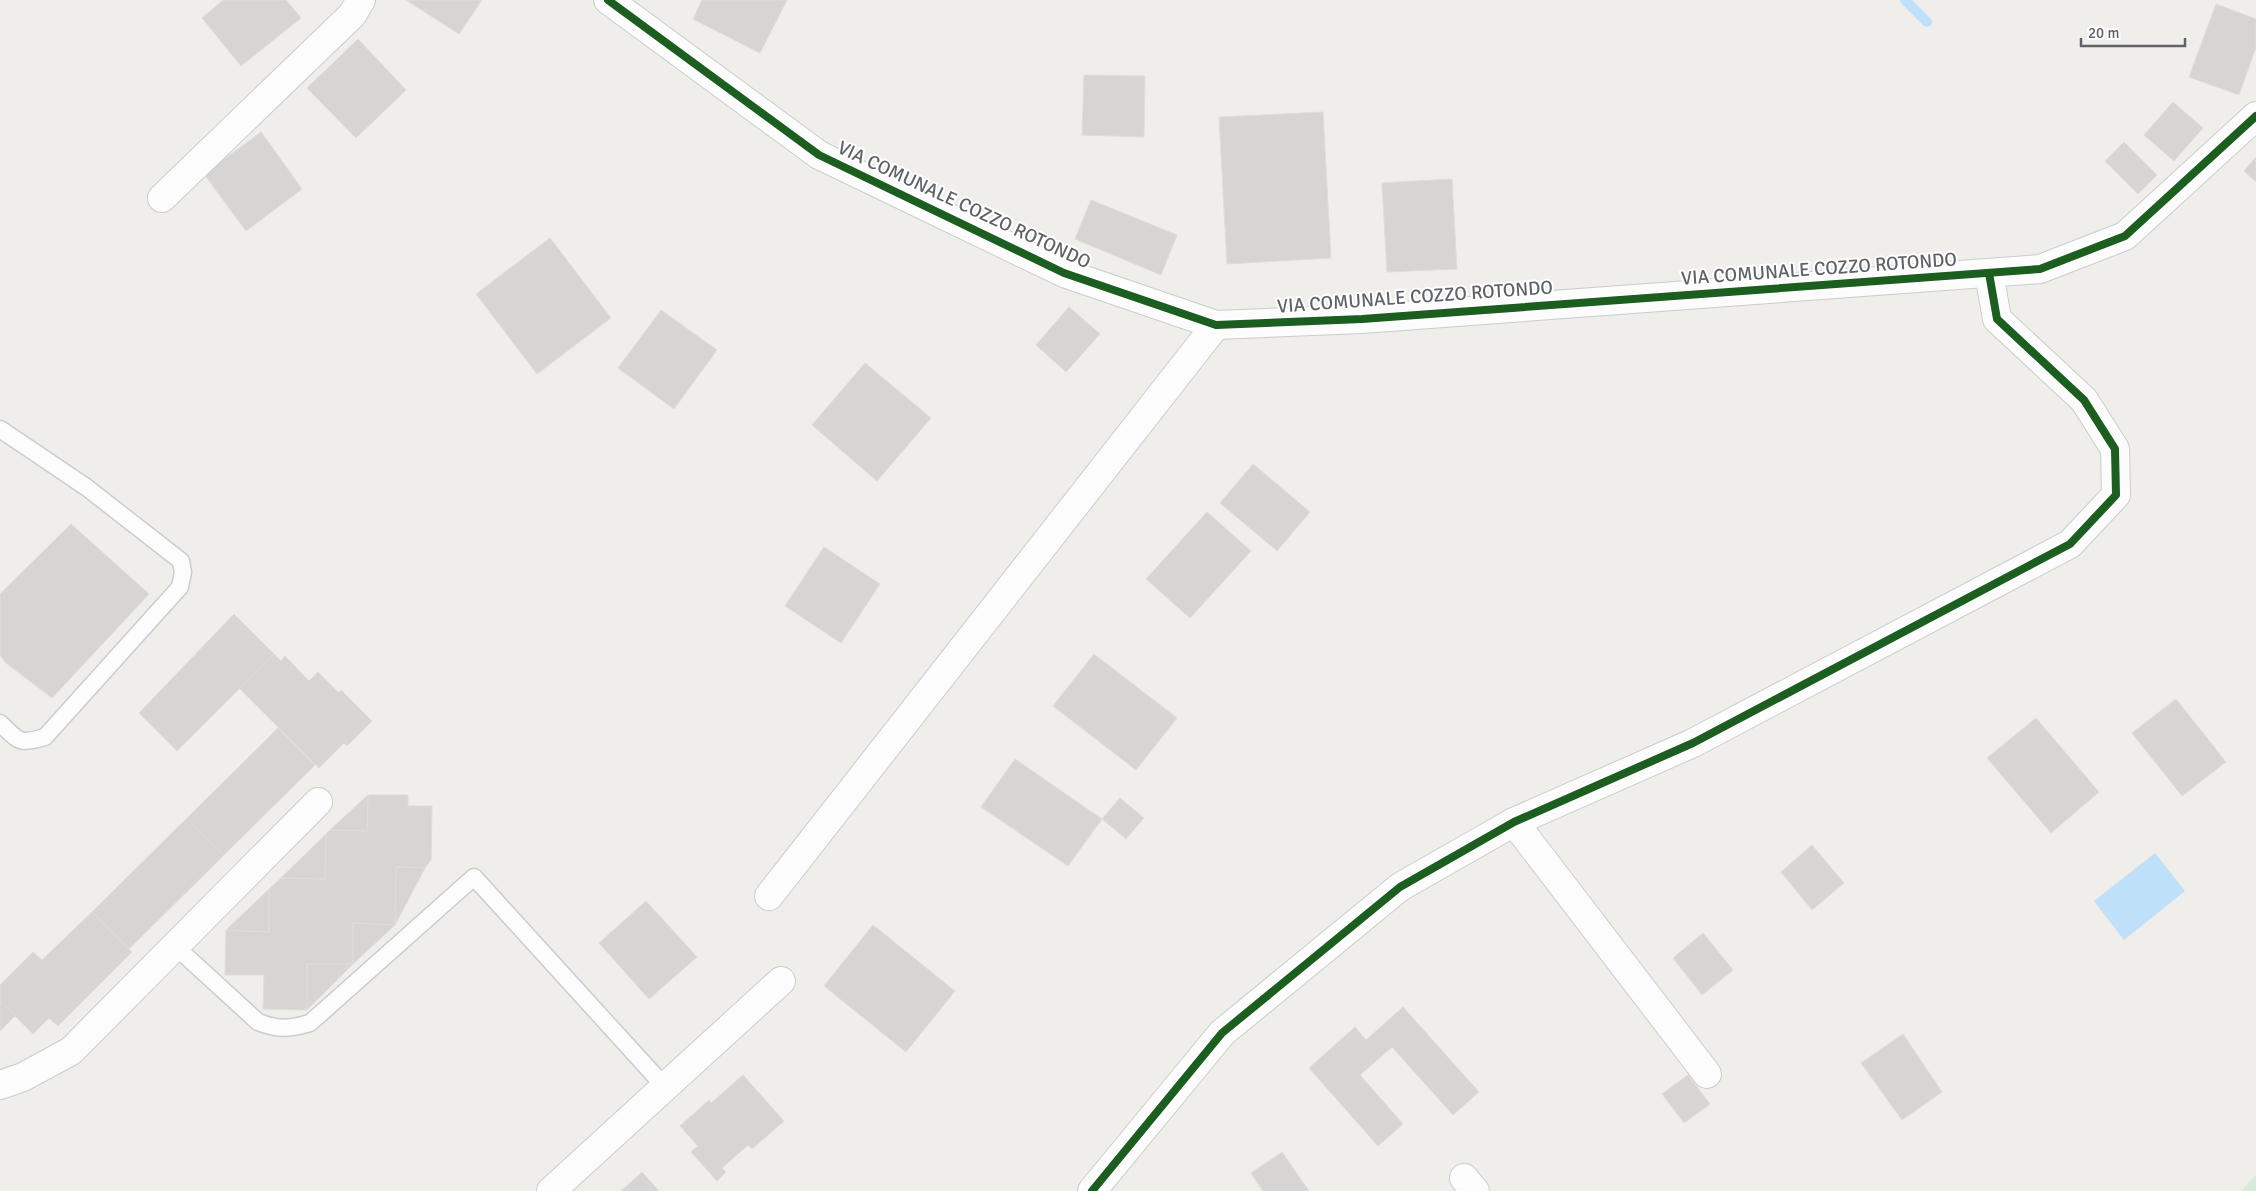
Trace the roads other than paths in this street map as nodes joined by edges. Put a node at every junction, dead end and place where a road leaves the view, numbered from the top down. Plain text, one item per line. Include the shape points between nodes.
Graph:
1 (361, 0) edge
2 (608, 0) edge
3 (2256, 116) edge
4 (162, 198) dead end
5 (1989, 273) junction
6 (1216, 326) junction
7 (0, 429) edge
8 (0, 723) edge
9 (318, 802) dead end
10 (1514, 822) junction
11 (769, 896) dead end
12 (175, 946) junction
13 (781, 981) dead end
14 (1707, 1074) dead end
15 (0, 1085) edge
16 (665, 1087) junction
17 (551, 1191) edge
18 (1092, 1191) edge

1 - 4 street via 352,15
2 - 6 street, VIA COMUNALE COZZO ROTONDO via 819,155 1064,274
3 - 5 street, VIA COMUNALE COZZO ROTONDO via 2125,236 2040,269
5 - 6 street, VIA COMUNALE COZZO ROTONDO
5 - 10 street via 1997,318 2084,400 2115,449 2116,495 2070,544 1693,743
6 - 11 street
7 - 8 lane via 93,493 181,561 183,572 180,587 45,737 29,742 19,741
9 - 12 street
10 - 14 street
10 - 18 street via 1400,887 1222,1033
12 - 15 street via 71,1050
12 - 16 lane via 258,1022 273,1028 290,1029 310,1023 474,877
13 - 16 street
16 - 17 street

